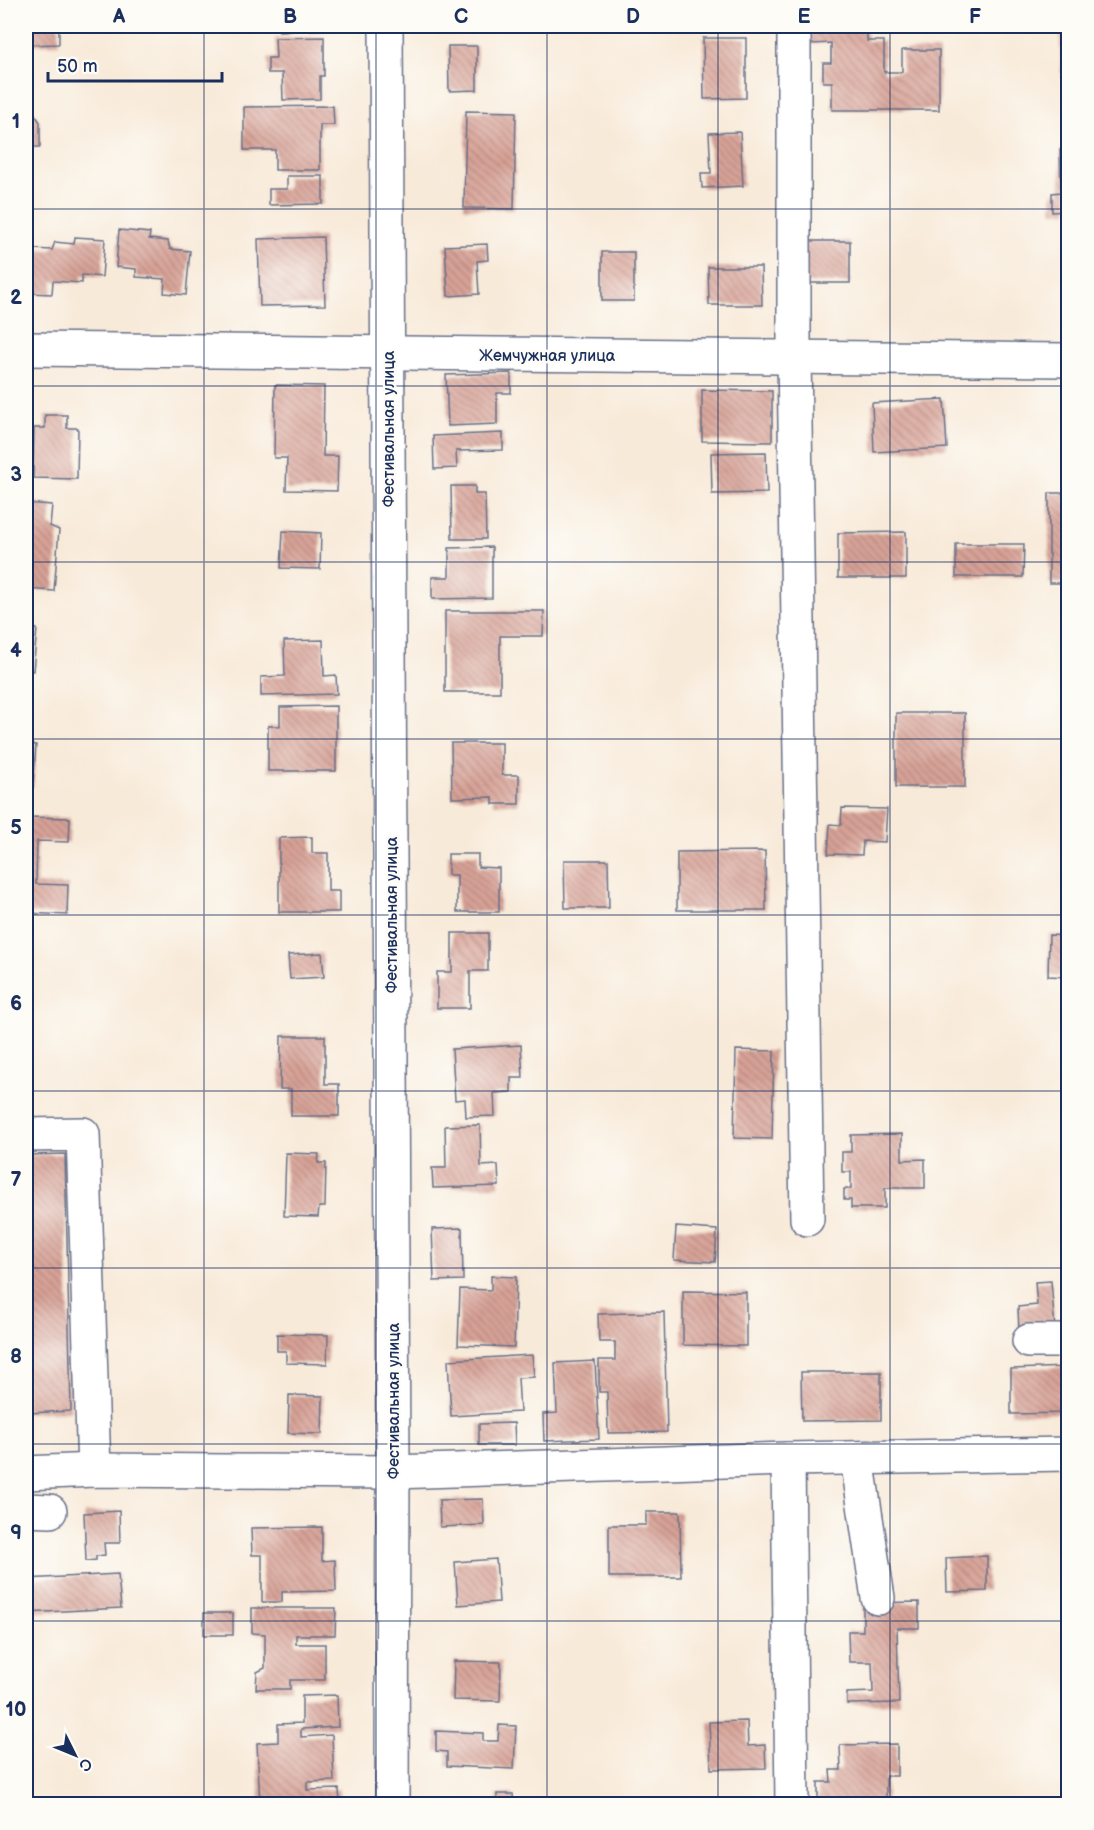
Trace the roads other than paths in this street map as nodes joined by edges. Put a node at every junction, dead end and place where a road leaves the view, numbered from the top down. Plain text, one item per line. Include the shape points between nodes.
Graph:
1 (386, 26) edge
2 (794, 26) edge
3 (26, 349) edge
4 (388, 354) junction
5 (794, 356) junction
6 (1068, 360) edge
7 (26, 1134) edge
8 (807, 1219) dead end
9 (1029, 1341) dead end
10 (1068, 1341) edge
11 (1068, 1454) edge
12 (857, 1458) junction
13 (788, 1459) junction
14 (94, 1470) junction
15 (393, 1472) junction
16 (26, 1473) edge
17 (878, 1598) dead end
18 (392, 1804) edge
19 (792, 1804) edge

1 - 4 street, Фестивальная улица
2 - 5 street
3 - 4 street, Жемчужная улица
4 - 5 street, Жемчужная улица
4 - 15 street, Фестивальная улица
5 - 6 street, Жемчужная улица
5 - 8 street
7 - 14 street via 83,1134
9 - 10 street
11 - 12 street
12 - 13 street
12 - 17 street
13 - 15 street
13 - 19 street
14 - 15 street
14 - 16 street
15 - 18 street, Фестивальная улица

